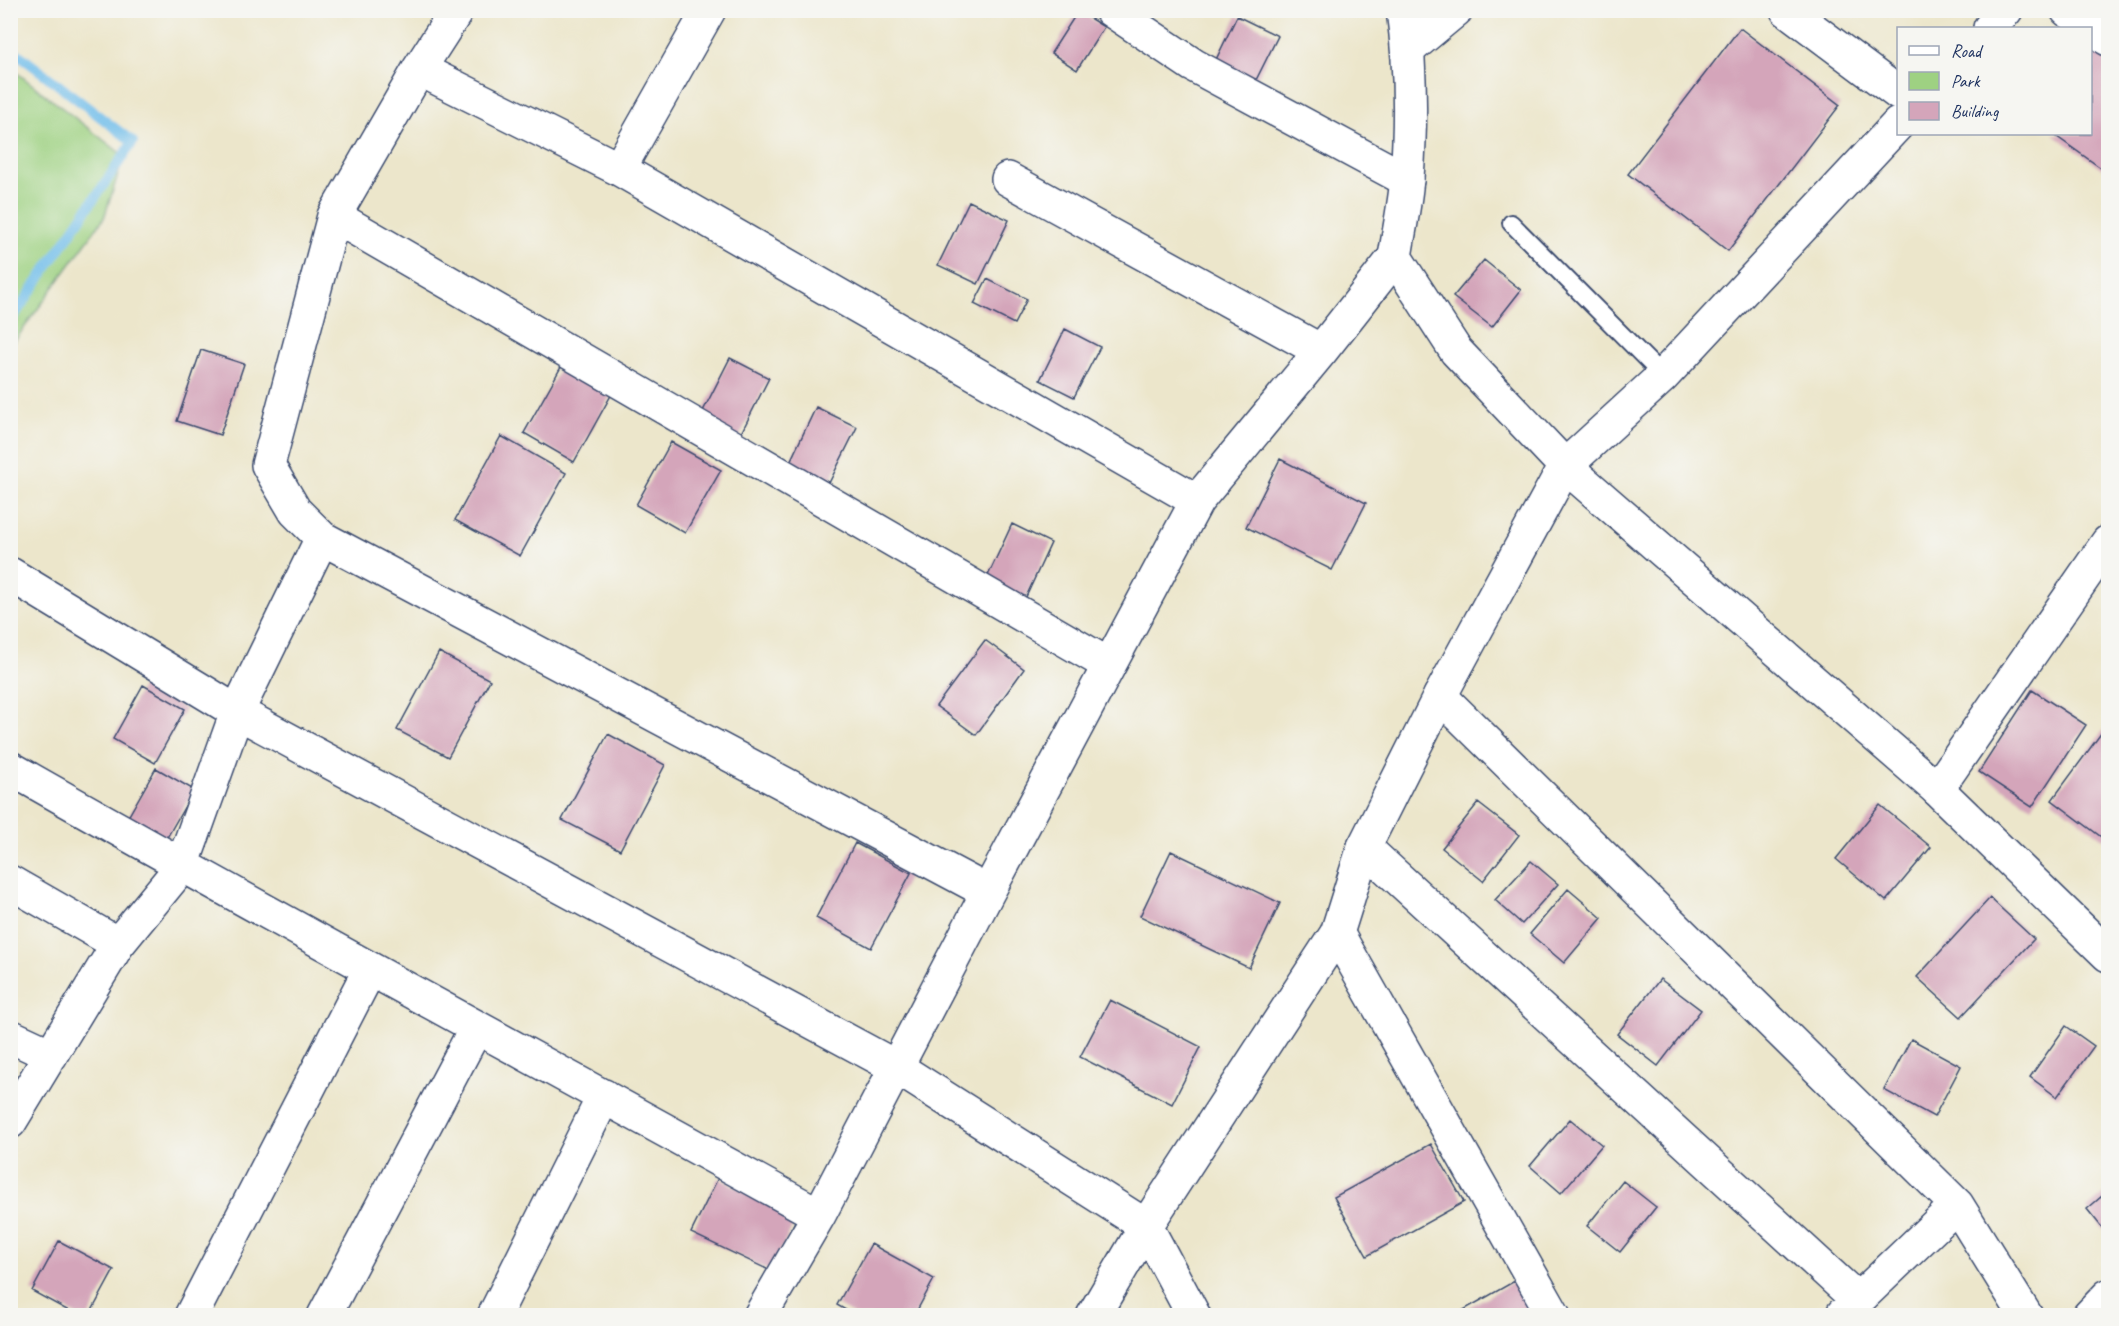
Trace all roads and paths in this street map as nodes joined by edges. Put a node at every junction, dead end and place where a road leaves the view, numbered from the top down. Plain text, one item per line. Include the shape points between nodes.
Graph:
1 (457, 10) edge
2 (710, 10) edge
3 (1111, 10) edge
4 (1403, 10) edge
5 (1456, 10) edge
6 (1787, 10) edge
7 (2006, 10) edge
8 (2067, 10) edge
9 (1991, 27) edge
10 (2092, 27) edge
11 (2092, 27) edge
12 (2109, 39) edge
13 (1409, 49) junction
14 (419, 69) junction
15 (1897, 92) edge
16 (1897, 126) edge
17 (619, 169) junction
18 (1008, 179) dead end
19 (1407, 180) junction
20 (334, 216) junction
21 (1511, 223) dead end
22 (1395, 257) junction
23 (1321, 351) junction
24 (1663, 376) junction
25 (1565, 466) junction
26 (1197, 501) junction
27 (322, 538) junction
28 (2109, 542) edge
29 (10, 574) edge
30 (1109, 665) junction
31 (1440, 696) junction
32 (237, 712) junction
33 (10, 768) edge
34 (1937, 789) junction
35 (1364, 847) junction
36 (182, 866) junction
37 (10, 882) edge
38 (988, 892) junction
39 (1337, 933) junction
40 (118, 944) junction
41 (2109, 955) edge
42 (370, 969) junction
43 (476, 1028) junction
44 (10, 1036) edge
45 (51, 1055) junction
46 (896, 1067) junction
47 (604, 1096) junction
48 (10, 1122) edge
49 (1957, 1205) junction
50 (819, 1215) junction
51 (1146, 1226) junction
52 (2109, 1296) edge
53 (1850, 1308) edge
54 (191, 1316) edge
55 (324, 1316) edge
56 (494, 1316) edge
57 (760, 1316) edge
58 (1093, 1316) edge
59 (1194, 1316) edge
60 (1554, 1316) edge
61 (2026, 1316) edge
62 (2089, 1316) edge

1 - 14 street
2 - 17 street
3 - 19 street via 1193,65
4 - 13 street
5 - 13 street
6 - 15 street
7 - 9 street
8 - 11 street
10 - 12 street
13 - 19 street
14 - 17 street
14 - 20 street
16 - 24 street
17 - 26 street
18 - 23 street
19 - 22 street
20 - 27 street via 268,465 295,511
20 - 30 street
21 - 24 lane
22 - 23 street
22 - 25 street via 1456,351
23 - 26 street
24 - 25 street
25 - 31 street
25 - 34 street
26 - 30 street
27 - 32 street
27 - 38 street
28 - 34 street
29 - 32 street
30 - 38 street
31 - 35 street
31 - 49 street
32 - 36 street
32 - 46 street
33 - 36 street
34 - 41 street
35 - 39 street
35 - 53 street
36 - 40 street
36 - 42 street
37 - 40 street
38 - 46 street
39 - 51 street
39 - 60 street
40 - 45 street
42 - 43 street
42 - 54 street
43 - 47 street
43 - 55 street
44 - 45 street
45 - 48 street
46 - 50 street
46 - 51 street
47 - 50 street
47 - 56 street
49 - 53 street
49 - 61 street
50 - 57 street
51 - 58 street
51 - 59 street
52 - 62 street

